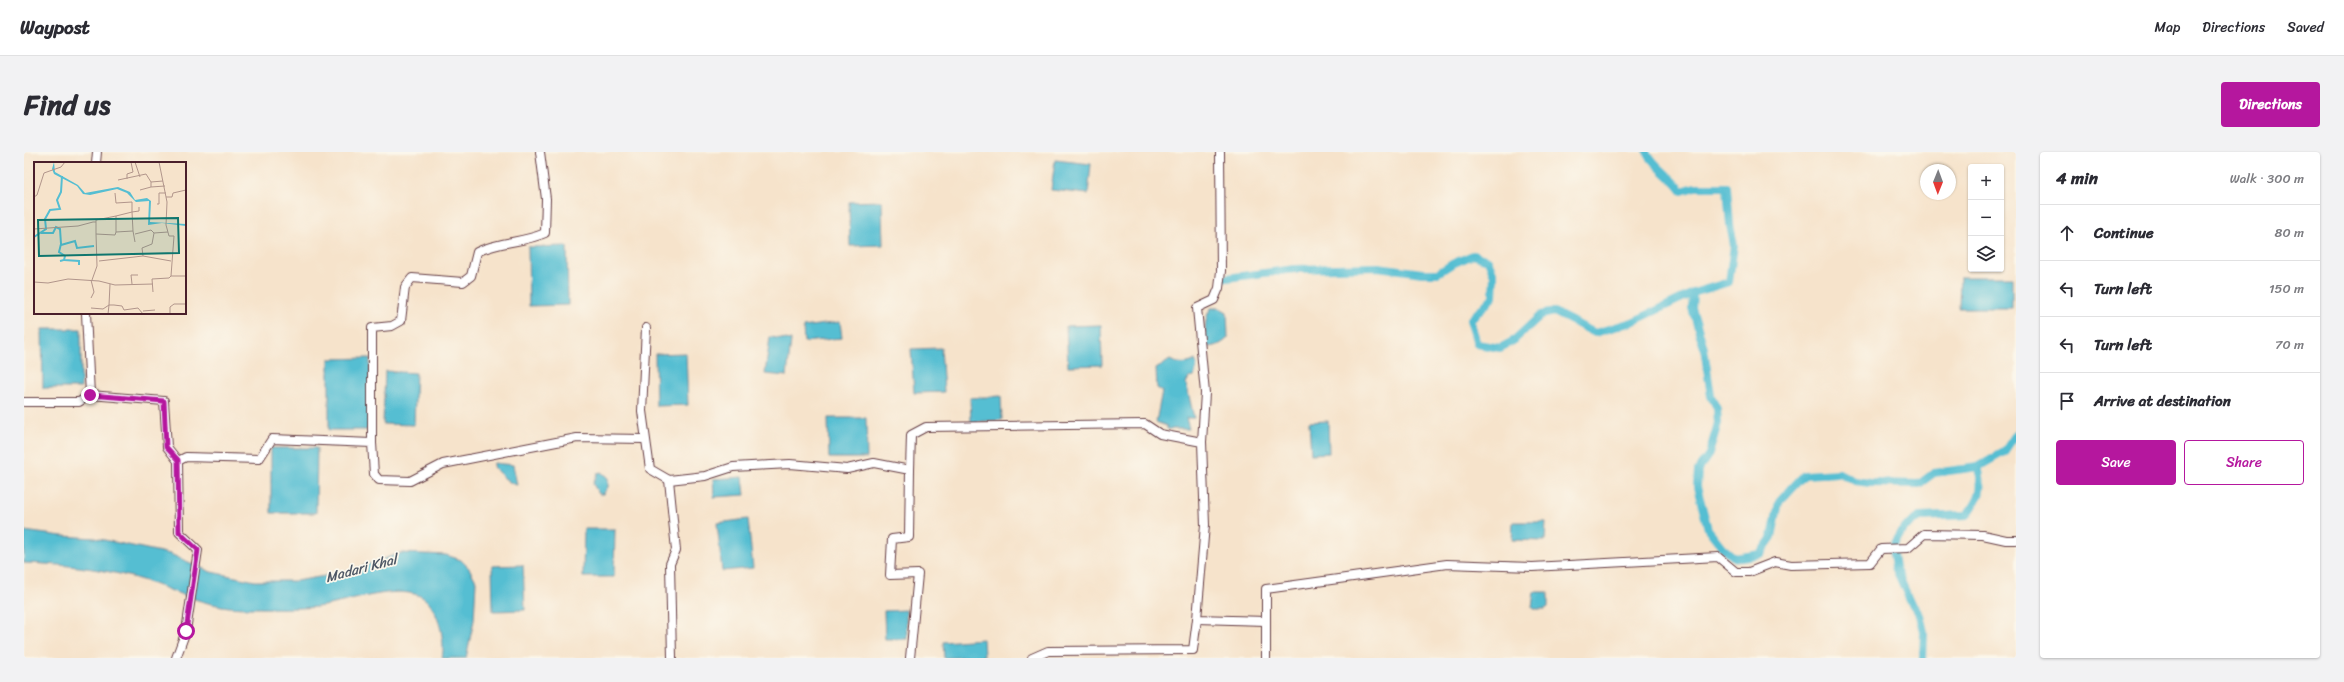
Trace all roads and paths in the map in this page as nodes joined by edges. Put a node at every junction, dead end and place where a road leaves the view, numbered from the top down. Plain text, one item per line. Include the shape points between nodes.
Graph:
1 (97, 152) edge
2 (540, 152) edge
3 (1220, 152) edge
4 (96, 162) edge
5 (86, 314) edge
6 (646, 328) dead end
7 (90, 395) junction
8 (24, 402) edge
9 (645, 439) junction
10 (1202, 442) junction
11 (372, 443) junction
12 (178, 460) junction
13 (910, 470) junction
14 (669, 480) junction
15 (2016, 540) edge
16 (1197, 619) junction
17 (1266, 621) junction
18 (176, 658) edge
19 (672, 658) edge
20 (910, 658) edge
21 (1032, 658) edge
22 (1266, 658) edge

1 - 4 street
2 - 11 street via 546,199 545,233 532,239 490,246 477,252 471,276 463,282 412,278 405,287 401,321 392,326 372,328
3 - 10 street via 1219,288 1214,300 1197,308 1205,393
5 - 7 street
6 - 9 street via 642,411
7 - 8 street via 79,402
7 - 12 street via 164,401 166,447
9 - 11 street via 577,438 443,464 410,481 379,480 374,474
9 - 14 street via 650,469
10 - 13 street via 1160,434 1145,424 926,426 911,435
10 - 16 street via 1205,525
11 - 12 street via 272,439 259,459 186,457
12 - 18 street via 179,532 198,550 186,631
13 - 14 street via 874,464 847,469 790,464 733,467 705,476
13 - 20 street via 909,537 892,539 890,575 918,574
14 - 19 street via 676,550 670,564
15 - 17 street via 1983,535 1924,534 1908,548 1881,549 1870,563 1791,566 1775,562 1749,572 1736,572 1718,556 1532,567 1448,564 1266,589
16 - 17 street
16 - 21 street via 1193,650 1048,651
17 - 22 street

